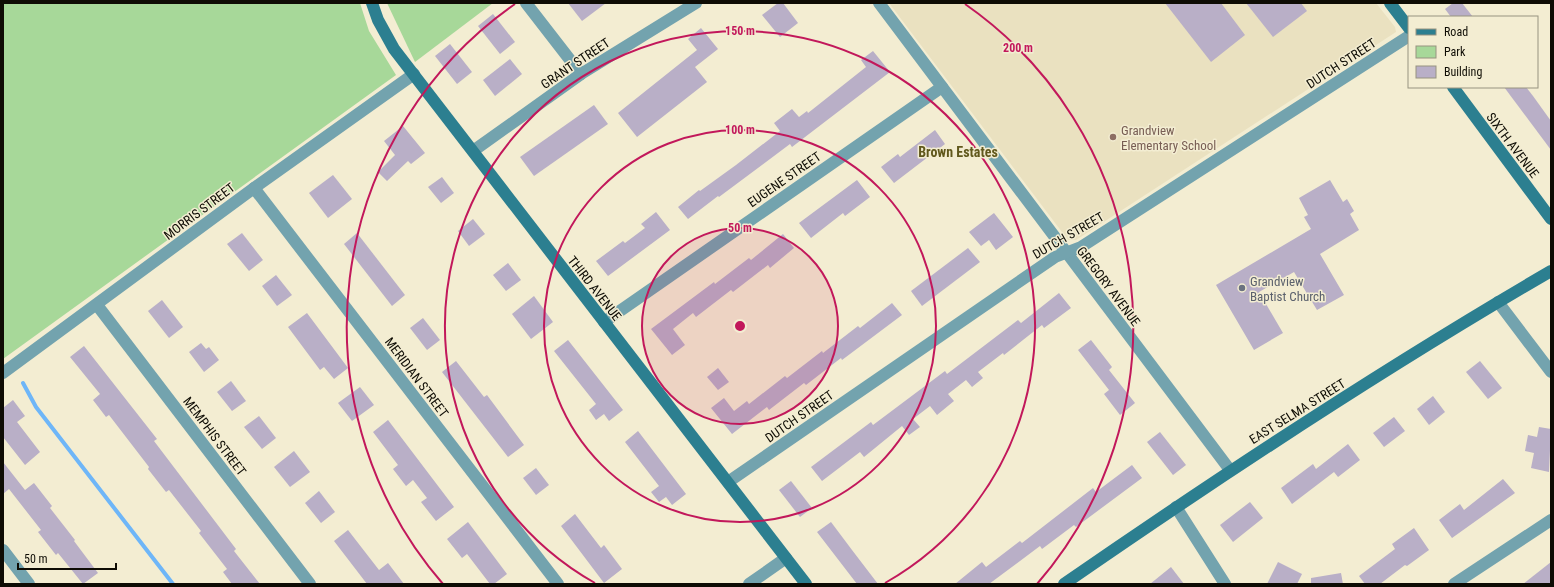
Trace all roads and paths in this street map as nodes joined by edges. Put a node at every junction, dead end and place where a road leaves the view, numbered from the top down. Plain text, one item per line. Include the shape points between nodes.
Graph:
1 (372, 3) edge
2 (526, 3) edge
3 (696, 3) edge
4 (879, 3) edge
5 (1390, 3) edge
6 (1408, 27) edge
7 (1408, 37) edge
8 (414, 74) junction
9 (581, 74) junction
10 (942, 87) junction
11 (1454, 88) edge
12 (473, 151) junction
13 (254, 188) junction
14 (1551, 219) edge
15 (1067, 252) junction
16 (1551, 271) edge
17 (1498, 302) junction
18 (97, 306) junction
19 (604, 322) junction
20 (1551, 372) edge
21 (3, 373) edge
22 (1230, 470) junction
23 (728, 482) junction
24 (1176, 507) junction
25 (1551, 520) edge
26 (3, 550) edge
27 (786, 558) junction
28 (29, 584) edge
29 (310, 584) edge
30 (558, 584) edge
31 (749, 584) edge
32 (806, 584) edge
33 (1064, 584) edge
34 (1225, 584) edge
35 (1454, 584) edge

1 - 8 street, THIRD AVENUE via 385,34
2 - 9 street
3 - 9 street, GRANT STREET
4 - 10 street, GREGORY AVENUE
5 - 6 street
7 - 15 street, DUTCH STREET via 1081,247
8 - 12 street, THIRD AVENUE
8 - 13 street, MORRIS STREET
9 - 12 street, GRANT STREET
10 - 15 street, GREGORY AVENUE
10 - 19 street, EUGENE STREET
11 - 14 street, SIXTH AVENUE
12 - 19 street, THIRD AVENUE
13 - 18 street, MORRIS STREET
13 - 30 street, MERIDIAN STREET
15 - 22 street, GREGORY AVENUE
15 - 23 street, DUTCH STREET via 1055,257
16 - 17 street, EAST SELMA STREET
17 - 20 street
17 - 22 street, EAST SELMA STREET
18 - 21 street, MORRIS STREET
18 - 29 street, MEMPHIS STREET
19 - 23 street, THIRD AVENUE
22 - 24 street, EAST SELMA STREET
23 - 27 street, THIRD AVENUE
24 - 33 street, EAST SELMA STREET
24 - 34 street
25 - 35 street
26 - 28 street
27 - 31 street
27 - 32 street, THIRD AVENUE

